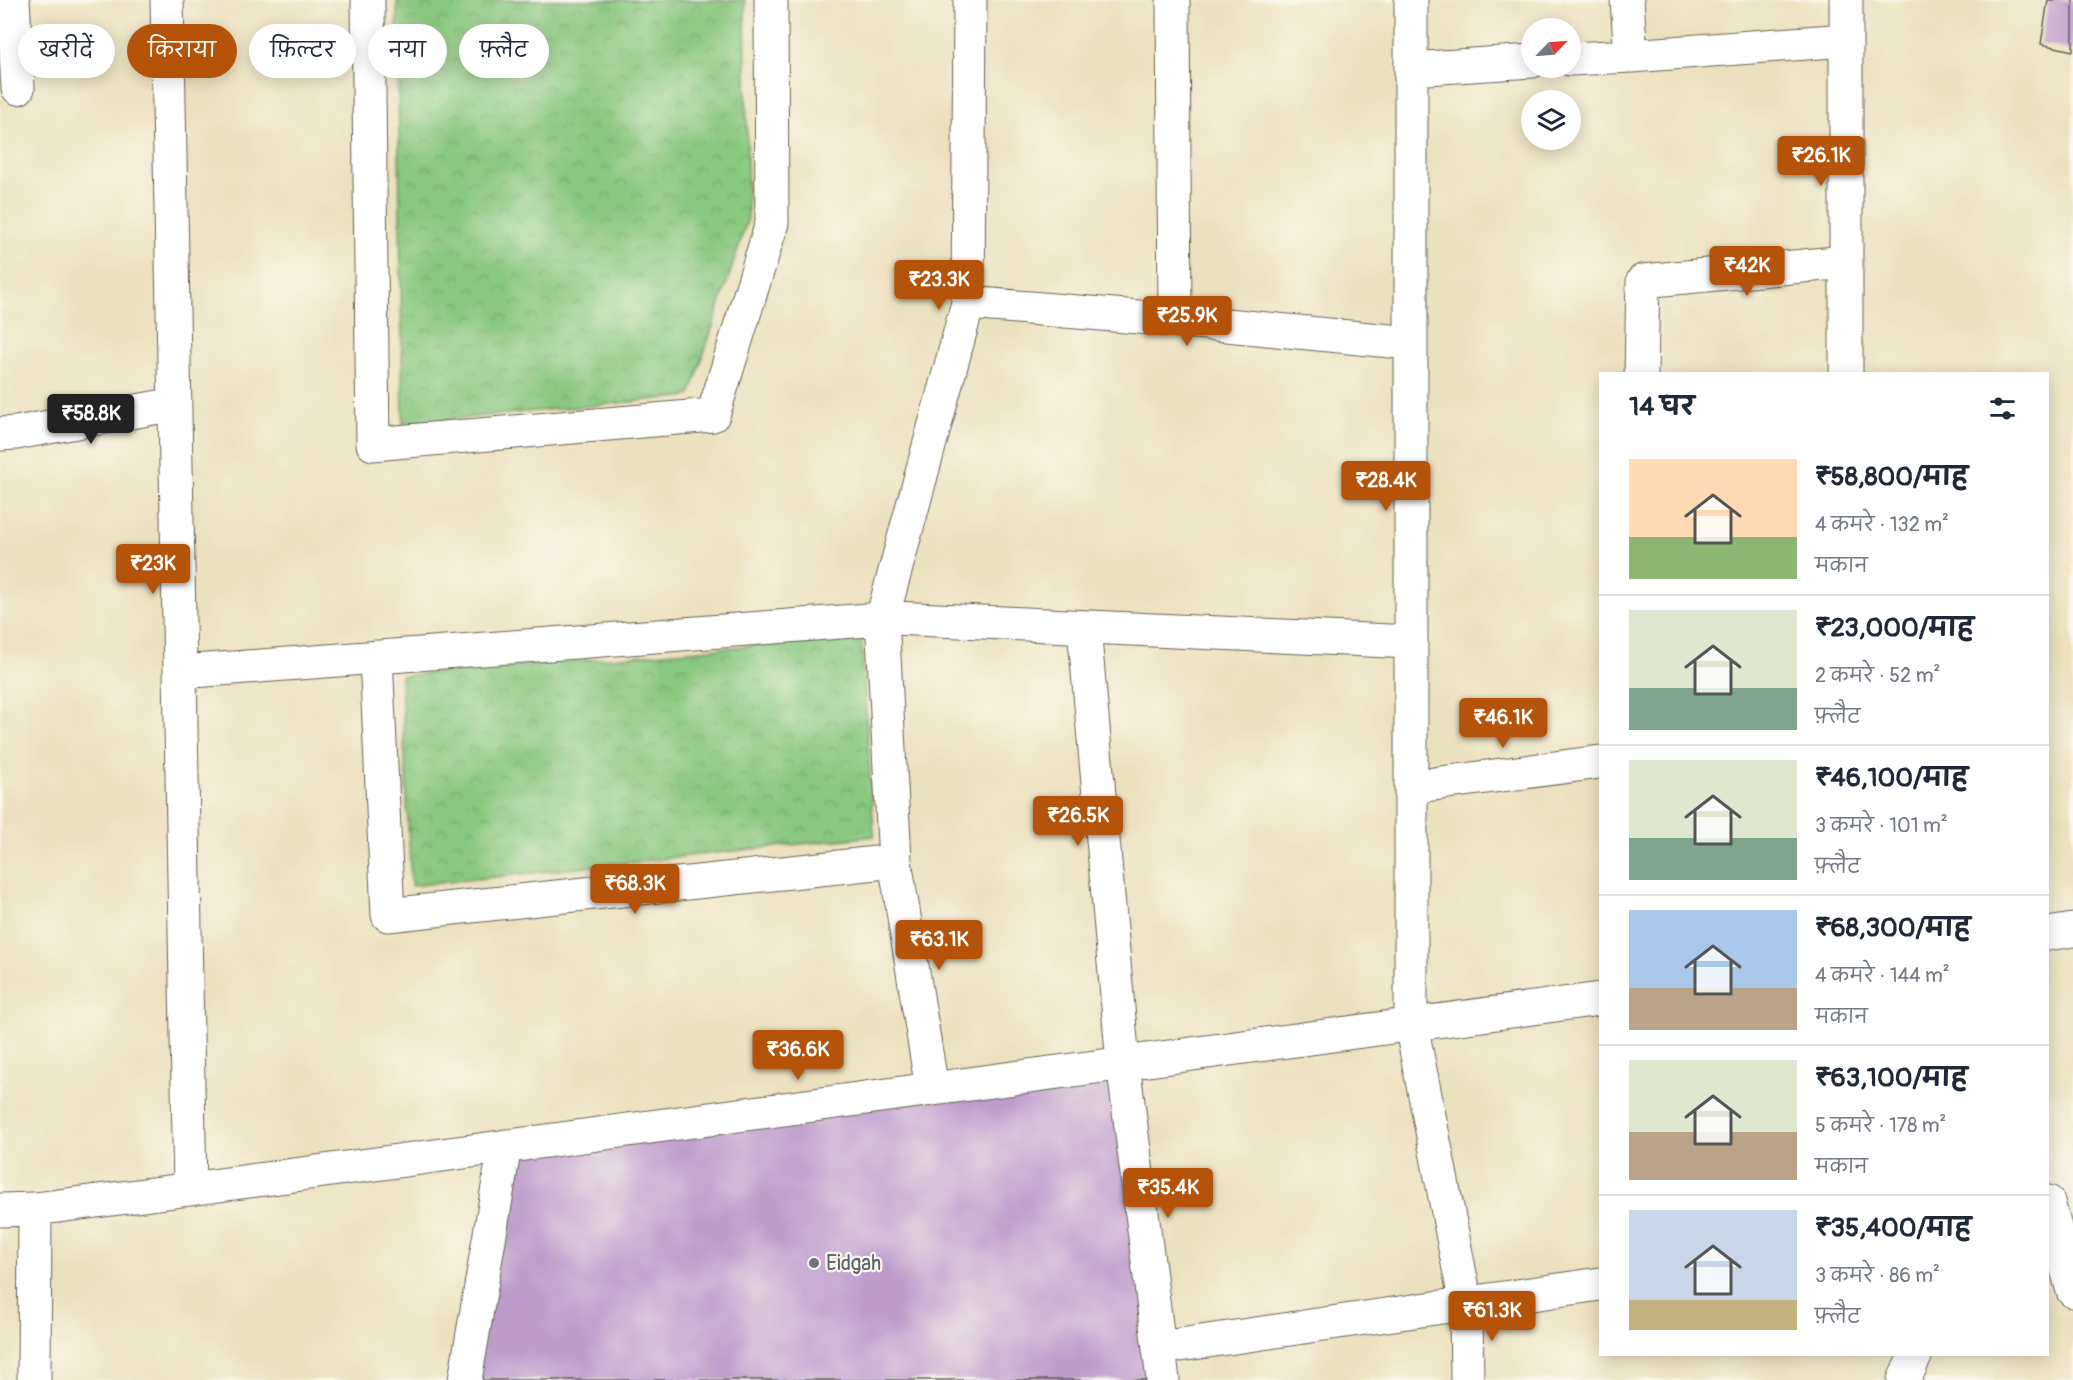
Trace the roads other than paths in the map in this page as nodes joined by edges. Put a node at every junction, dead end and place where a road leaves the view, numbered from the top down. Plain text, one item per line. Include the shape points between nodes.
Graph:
1 (13, 0) edge
2 (167, 0) edge
3 (368, 0) edge
4 (771, 0) edge
5 (970, 0) edge
6 (1173, 0) edge
7 (1411, 0) edge
8 (1627, 0) edge
9 (1846, 0) edge
10 (1846, 40) junction
11 (1630, 56) junction
12 (1581, 58) edge
13 (1521, 63) edge
14 (1411, 69) junction
15 (18, 88) dead end
16 (1846, 262) junction
17 (968, 303) junction
18 (1175, 320) junction
19 (1411, 343) junction
20 (1641, 372) edge
21 (1846, 372) edge
22 (175, 404) junction
23 (0, 434) edge
24 (882, 619) junction
25 (1084, 627) junction
26 (1412, 642) junction
27 (376, 657) junction
28 (180, 672) junction
29 (1599, 762) edge
30 (1411, 787) junction
31 (895, 861) junction
32 (2073, 930) edge
33 (2049, 934) edge
34 (1599, 999) edge
35 (1411, 1024) junction
36 (1123, 1063) junction
37 (932, 1089) junction
38 (505, 1146) junction
39 (190, 1189) junction
40 (2049, 1206) edge
41 (35, 1209) junction
42 (0, 1210) edge
43 (1599, 1284) edge
44 (2073, 1291) edge
45 (1466, 1304) junction
46 (1159, 1348) junction
47 (1915, 1356) edge
48 (34, 1380) edge
49 (465, 1380) edge
50 (1163, 1380) edge
51 (1467, 1380) edge
52 (1904, 1380) edge

1 - 15 street
2 - 22 street
3 - 4 street via 373,444 713,415 772,223
5 - 17 street
6 - 18 street
7 - 14 street
8 - 11 street
9 - 10 street
10 - 11 street
10 - 16 street
11 - 12 street
13 - 14 street
14 - 19 street
16 - 20 street via 1643,281
16 - 21 street
17 - 18 street
17 - 24 street
18 - 19 street
19 - 26 street
22 - 23 street
22 - 28 street
24 - 25 street
24 - 27 street
24 - 31 street
25 - 26 street
25 - 36 street
26 - 30 street
27 - 28 street
27 - 31 street via 388,915
28 - 39 street
29 - 30 street
30 - 35 street
31 - 37 street
32 - 33 street
34 - 35 street
35 - 36 street
35 - 45 street
36 - 37 street
36 - 46 street
37 - 38 street
38 - 39 street
38 - 49 street
39 - 41 street
40 - 44 street
41 - 42 street
41 - 48 street
43 - 45 street
45 - 46 street
45 - 51 street
46 - 50 street
47 - 52 street

